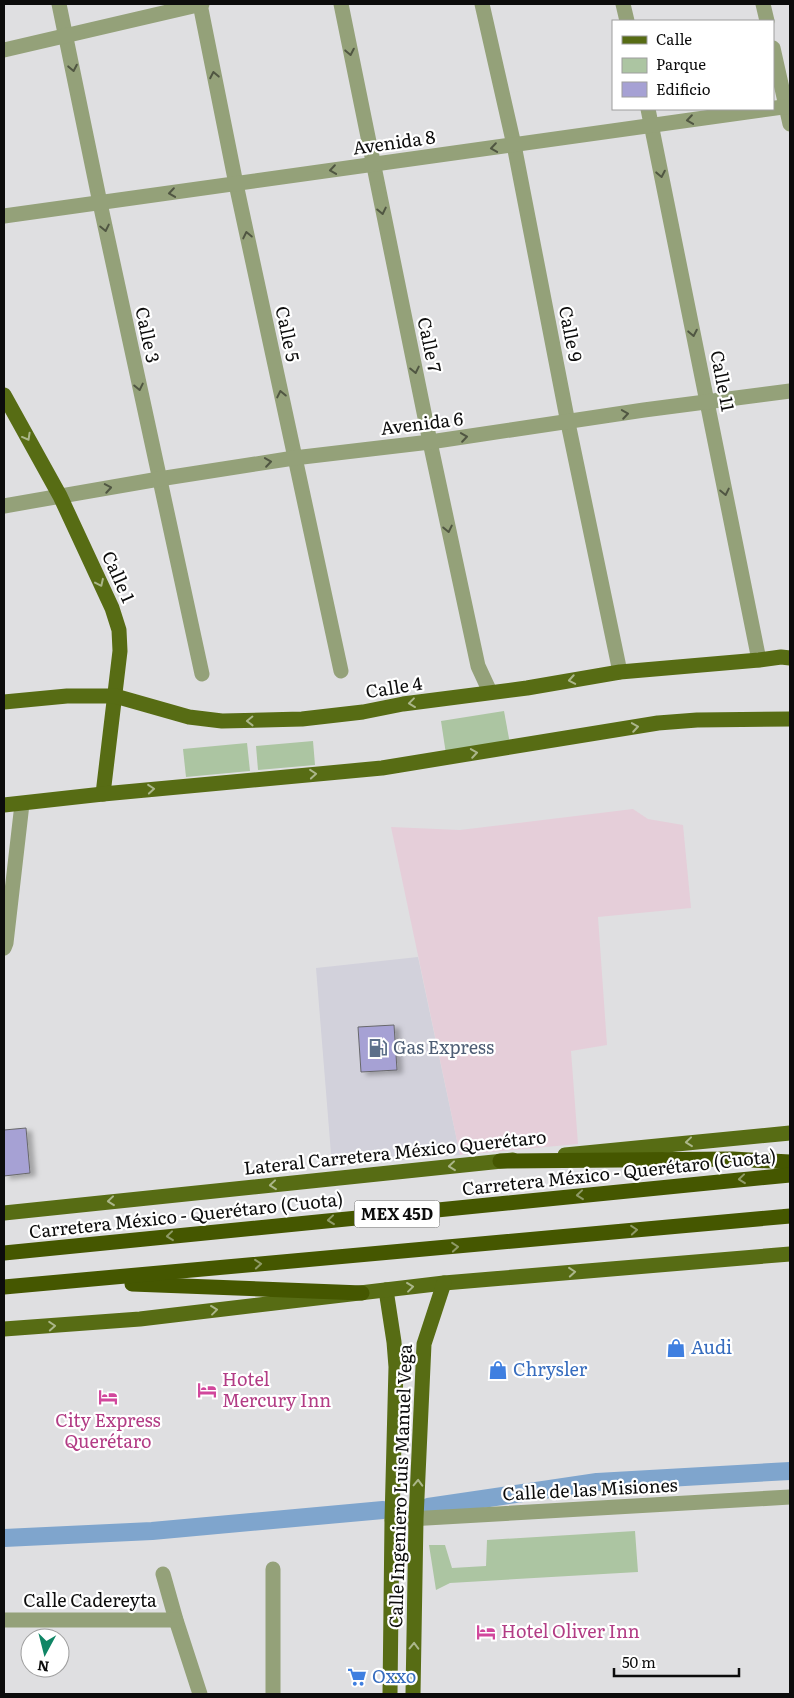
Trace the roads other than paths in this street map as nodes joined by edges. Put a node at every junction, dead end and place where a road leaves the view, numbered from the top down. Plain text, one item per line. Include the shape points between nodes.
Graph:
1 (59, 4) edge
2 (201, 4) edge
3 (341, 4) edge
4 (482, 4) edge
5 (623, 4) edge
6 (762, 4) edge
7 (627, 20) edge
8 (767, 20) edge
9 (67, 35) junction
10 (4, 50) edge
11 (774, 52) edge
12 (788, 107) edge
13 (774, 109) edge
14 (648, 110) edge
15 (767, 110) edge
16 (790, 124) edge
17 (652, 126) junction
18 (514, 145) junction
19 (372, 165) junction
20 (236, 184) junction
21 (100, 203) junction
22 (4, 216) edge
23 (790, 391) edge
24 (4, 395) edge
25 (707, 402) junction
26 (568, 423) junction
27 (430, 442) junction
28 (294, 458) junction
29 (159, 478) junction
30 (60, 496) junction
31 (4, 506) edge
32 (787, 656) edge
33 (760, 660) junction
34 (341, 671) dead end
35 (620, 672) junction
36 (202, 674) dead end
37 (490, 692) junction
38 (115, 696) junction
39 (4, 702) edge
40 (790, 719) edge
41 (103, 794) junction
42 (22, 804) junction
43 (4, 805) edge
44 (4, 948) edge
45 (790, 1133) edge
46 (500, 1161) junction
47 (790, 1162) edge
48 (790, 1175) edge
49 (4, 1213) edge
50 (790, 1216) edge
51 (4, 1253) edge
52 (790, 1254) edge
53 (70, 1281) junction
54 (444, 1282) junction
55 (6, 1287) edge
56 (386, 1290) junction
57 (362, 1293) junction
58 (4, 1329) edge
59 (790, 1497) edge
60 (416, 1519) junction
61 (392, 1520) junction
62 (273, 1569) dead end
63 (163, 1574) dead end
64 (4, 1620) edge
65 (176, 1620) junction
66 (200, 1694) edge
67 (273, 1694) edge
68 (390, 1694) edge
69 (413, 1694) edge

1 - 9 street, Calle 3
2 - 9 street
20 -> 2 street, Calle 5
3 -> 19 street, Calle 7
4 - 18 street, Calle 9
5 - 7 street
6 - 8 street
9 - 10 street
9 -> 21 street, Calle 3
11 - 12 street
12 -> 13 street, Avenida 8
12 - 16 street
14 - 17 street, Calle 11
15 -> 17 street, Avenida 8
17 - 18 street, Avenida 8
17 -> 25 street, Calle 11
18 -> 19 street, Avenida 8
18 - 26 street, Calle 9
19 -> 20 street, Avenida 8
19 -> 27 street, Calle 7
20 -> 21 street, Avenida 8
28 -> 20 street, Calle 5
21 - 22 street, Avenida 8
21 -> 29 street, Calle 3
23 - 25 street, Avenida 6
24 -> 30 main road, Calle 1
26 -> 25 street, Avenida 6
25 -> 33 street, Calle 11
27 -> 26 street, Avenida 6
26 - 35 street, Calle 9
27 - 28 street, Avenida 6
27 -> 37 street, Calle 7 via 478,666
29 -> 28 street, Avenida 6
28 - 34 street, Calle 5
30 -> 29 street, Avenida 6
29 - 36 street, Calle 3
30 - 31 street, Avenida 6
30 -> 38 main road, Calle 1 via 119,630
32 - 33 main road, Calle 4
33 - 35 main road, Calle 4
35 -> 37 main road, Calle 4
37 -> 38 main road, Calle 4 via 363,712 251,721 189,717
38 - 39 main road, Calle 4 via 67,696
38 - 41 main road, Calle 1
41 -> 40 main road via 382,768 658,723
41 - 42 main road
42 - 43 main road
42 - 44 street
45 -> 46 main road, Lateral Carretera México Querétaro
46 - 47 highway via 732,1159
46 -> 49 main road, Lateral Carretera México Querétaro
48 -> 51 highway, Carretera México - Querétaro (Cuota) / MEX 45D
53 -> 50 highway, MEX 45D
54 -> 52 main road
53 - 55 highway, MEX 45D
53 - 57 highway
56 -> 54 main road
60 -> 54 main road, Calle Ingeniero Luis Manuel Vega via 424,1344
56 - 57 main road
56 - 61 main road, Calle Ingeniero Luis Manuel Vega via 396,1367
58 -> 57 main road via 140,1319
59 - 60 street, Calle de las Misiones
60 - 61 street, Calle de las Misiones
69 -> 60 main road, Calle Ingeniero Luis Manuel Vega
61 - 68 main road, Calle Ingeniero Luis Manuel Vega
62 - 67 street
63 - 65 street
64 - 65 street, Calle Cadereyta
65 - 66 street

